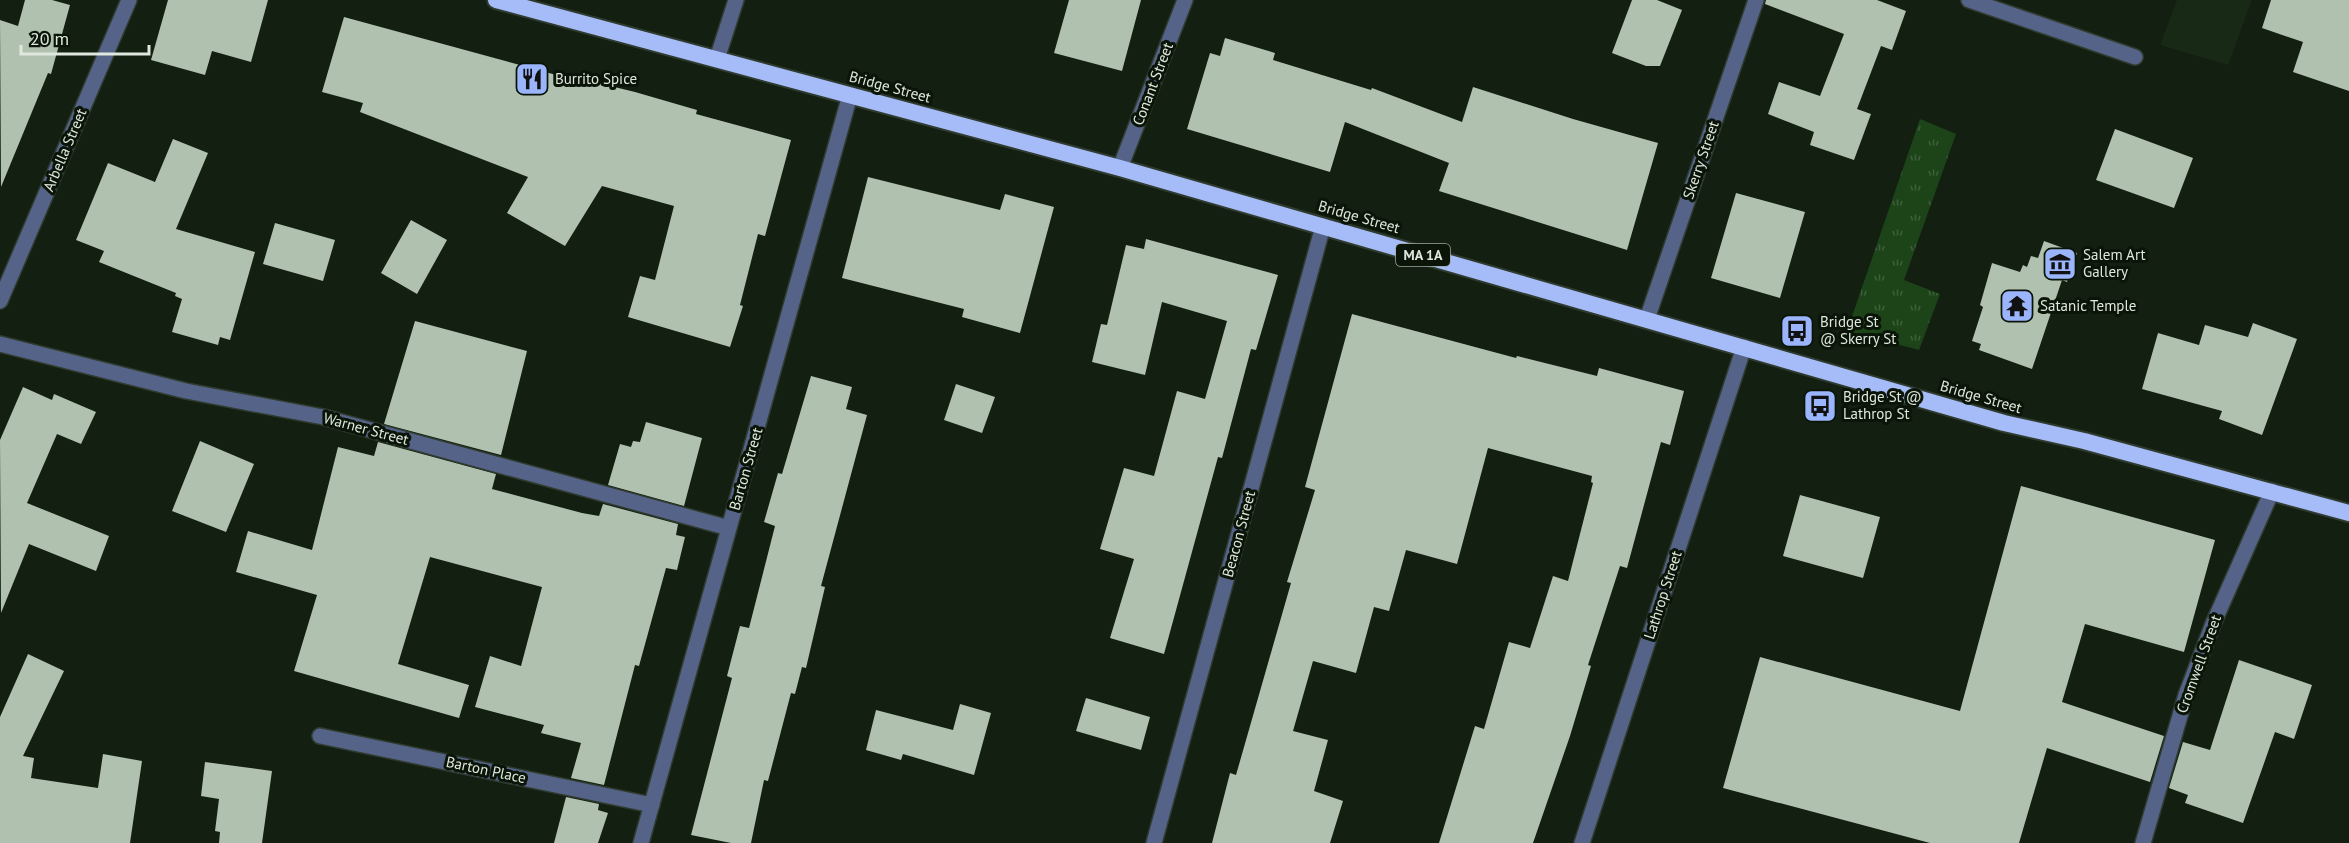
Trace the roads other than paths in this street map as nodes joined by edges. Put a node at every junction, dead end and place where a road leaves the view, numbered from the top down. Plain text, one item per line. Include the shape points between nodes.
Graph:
1 (129, 0) edge
2 (496, 0) edge
3 (736, 0) edge
4 (1185, 0) edge
5 (1756, 0) edge
6 (1969, 0) edge
7 (2135, 57) dead end
8 (717, 58) junction
9 (850, 95) junction
10 (1120, 168) junction
11 (1323, 226) junction
12 (0, 301) edge
13 (1647, 320) junction
14 (0, 344) edge
15 (1744, 347) junction
16 (2272, 491) junction
17 (2349, 513) edge
18 (729, 528) junction
19 (321, 736) dead end
20 (652, 805) junction
21 (641, 843) edge
22 (1154, 843) edge
23 (1582, 843) edge
24 (2143, 843) edge

1 - 12 street, Arbella Street
2 - 8 highway, Bridge Street / MA 1A
3 - 8 street
4 - 10 street, Conant Street
5 - 13 street, Skerry Street
6 - 7 street
8 - 9 highway, Bridge Street / MA 1A
9 - 10 highway, Bridge Street / MA 1A
9 - 18 street, Barton Street
10 - 11 highway, Bridge Street / MA 1A
11 - 13 highway, Bridge Street / MA 1A
11 - 22 street, Beacon Street
13 - 15 highway, Bridge Street / MA 1A
14 - 18 street, Warner Street via 186,391 323,417
15 - 16 highway, Bridge Street / MA 1A via 2004,423
15 - 23 street, Lathrop Street
16 - 17 highway, Bridge Street / MA 1A
16 - 24 street, Cromwell Street via 2186,695
18 - 20 street, Barton Street
19 - 20 street, Barton Place
20 - 21 street, Barton Street

